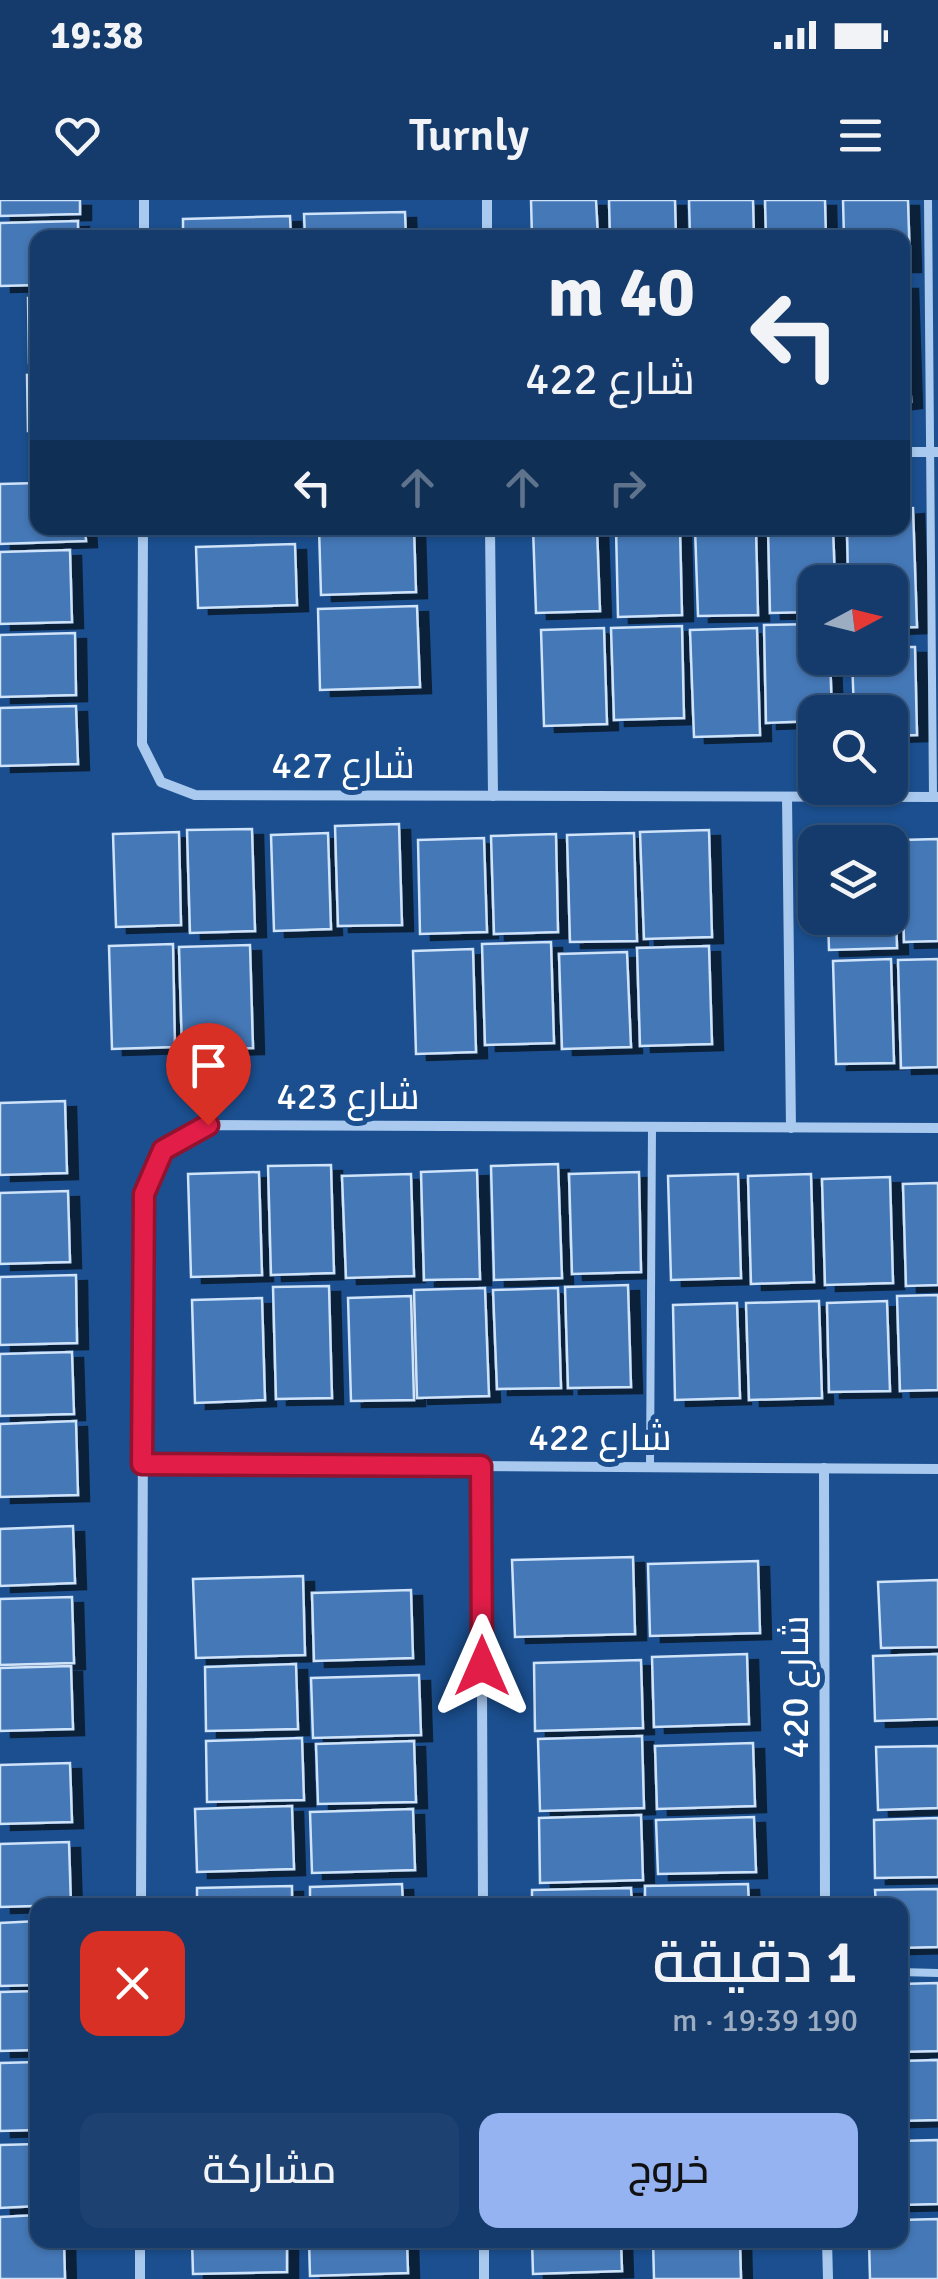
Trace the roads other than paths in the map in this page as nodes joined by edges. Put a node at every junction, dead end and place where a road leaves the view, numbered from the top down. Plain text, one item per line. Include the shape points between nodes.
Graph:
1 (144, 200) edge
2 (486, 200) edge
3 (928, 200) edge
4 (144, 230) edge
5 (487, 230) edge
6 (934, 452) edge
7 (143, 535) edge
8 (490, 535) edge
9 (493, 796) junction
10 (787, 796) junction
11 (935, 797) edge
12 (652, 1127) junction
13 (790, 1128) junction
14 (938, 1128) edge
15 (142, 1464) junction
16 (481, 1466) junction
17 (650, 1467) junction
18 (824, 1468) junction
19 (938, 1469) edge
20 (141, 1898) edge
21 (482, 1898) edge
22 (825, 1898) edge
23 (908, 1972) edge
24 (938, 1973) edge
25 (140, 2248) edge
26 (484, 2248) edge
27 (828, 2248) edge
28 (140, 2279) edge
29 (484, 2279) edge
30 (828, 2279) edge

1 - 4 street
2 - 5 street
3 - 6 lane
6 - 11 lane
7 - 9 street, شارع 427 via 142,744 162,782 195,795
8 - 9 street
9 - 10 street, شارع 427
10 - 11 street, شارع 427
10 - 13 street
12 - 13 street, شارع 423
12 - 15 street, شارع 423 via 208,1125 163,1150 144,1194
12 - 17 lane
13 - 14 street, شارع 423
15 - 16 street, شارع 422
15 - 20 street, شارع 423
16 - 17 street, شارع 422
16 - 21 street
17 - 18 street, شارع 422
18 - 19 street, شارع 422
18 - 22 street, شارع 420
23 - 24 lane
25 - 28 street
26 - 29 street
27 - 30 street

